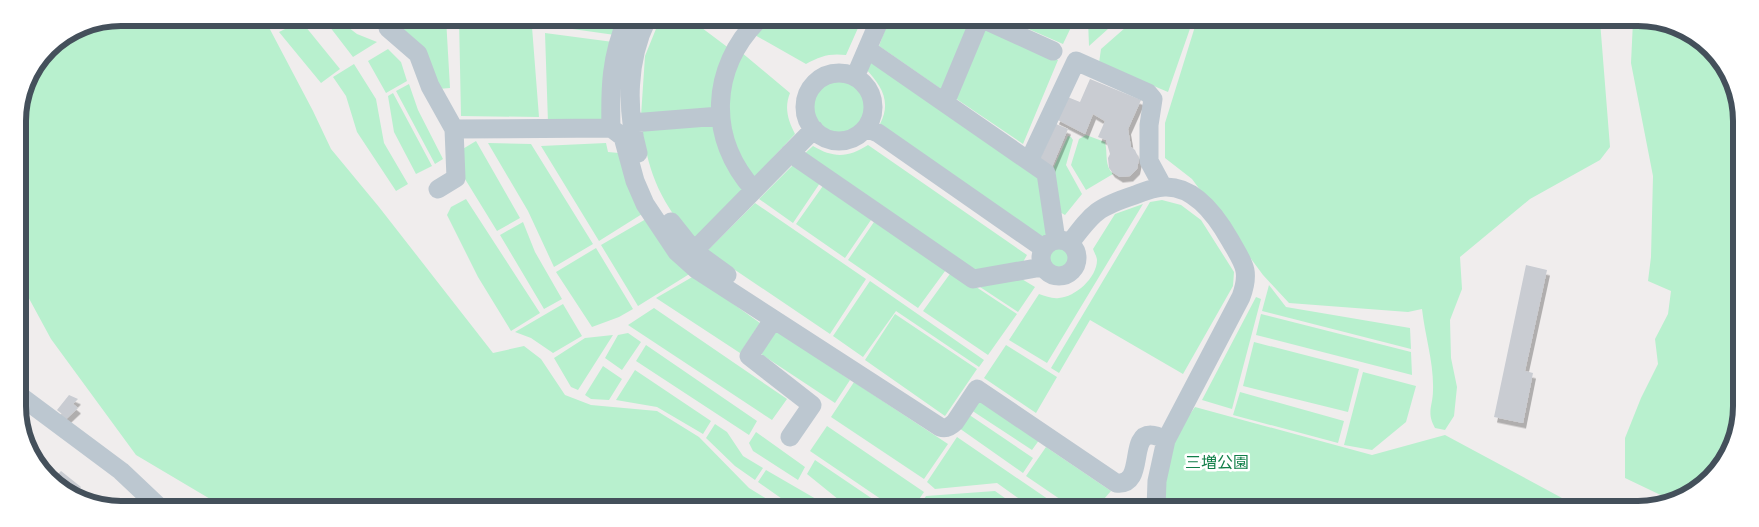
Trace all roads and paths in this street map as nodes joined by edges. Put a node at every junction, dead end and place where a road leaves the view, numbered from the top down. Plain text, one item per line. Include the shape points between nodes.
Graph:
1 (624, 26) edge
2 (645, 26) edge
3 (753, 26) edge
4 (877, 26) edge
5 (979, 26) edge
6 (998, 26) edge
7 (388, 28) dead end
8 (867, 49) junction
9 (1053, 51) dead end
10 (855, 77) junction
11 (945, 103) junction
12 (720, 116) junction
13 (632, 123) junction
14 (611, 128) junction
15 (866, 128) junction
16 (454, 129) junction
17 (814, 129) junction
18 (790, 153) junction
19 (1029, 161) junction
20 (1163, 186) junction
21 (438, 189) dead end
22 (754, 190) junction
23 (1053, 250) junction
24 (694, 251) junction
25 (773, 320) junction
26 (26, 400) edge
27 (790, 437) dead end
28 (1166, 440) junction
29 (153, 501) edge
30 (1156, 501) edge

1 - 14 street via 618,40 610,85
2 - 13 street via 630,81
3 - 12 street via 733,52 725,73
4 - 8 street
5 - 11 street
6 - 9 street
7 - 16 street via 418,54 430,86
8 - 10 street
8 - 11 street
10 - 15 street via 868,88 873,104
10 - 17 street via 830,74 810,89 805,106
11 - 19 street
12 - 13 street
12 - 22 street via 732,159
13 - 24 street via 640,163 651,189
14 - 16 street
14 - 25 street via 622,137 645,204 677,252
15 - 17 street via 850,139 840,141 821,136
15 - 23 street
16 - 21 street via 456,178
17 - 18 street
18 - 22 street
18 - 23 street via 973,279
19 - 20 street via 1076,61 1151,96 1149,161
19 - 23 street via 1046,173
20 - 23 street via 1115,201 1097,211
20 - 28 street via 1182,190 1203,204 1224,229 1246,272 1241,297
22 - 24 street
24 - 25 street via 764,301
25 - 27 street via 749,356 812,405
25 - 28 street via 940,427 950,427 955,422 977,389 1116,483 1129,480 1145,436 1150,434
26 - 29 street via 121,471
28 - 30 street

